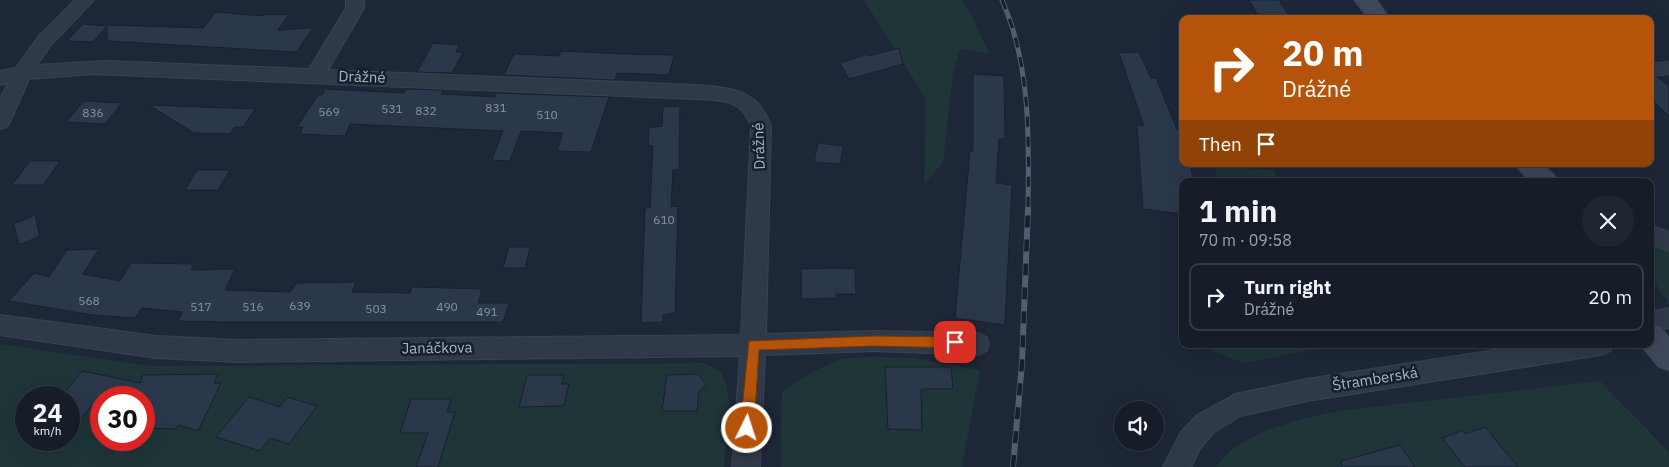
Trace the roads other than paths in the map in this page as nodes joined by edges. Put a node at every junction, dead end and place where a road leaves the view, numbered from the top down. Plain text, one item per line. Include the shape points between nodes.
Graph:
1 (85, 0) edge
2 (355, 0) edge
3 (1365, 0) edge
4 (1377, 15) edge
5 (1669, 68) edge
6 (1654, 70) edge
7 (25, 72) junction
8 (315, 76) junction
9 (0, 78) edge
10 (0, 122) edge
11 (1531, 167) edge
12 (1542, 178) edge
13 (1654, 236) edge
14 (1669, 242) edge
15 (1669, 318) edge
16 (1654, 321) edge
17 (0, 325) edge
18 (1654, 341) edge
19 (976, 344) dead end
20 (753, 345) junction
21 (1575, 348) edge
22 (1669, 358) edge
23 (746, 467) edge
24 (1177, 467) edge

1 - 7 street via 43,43
2 - 8 street, Drážné via 355,8
3 - 4 main road
5 - 6 street
7 - 8 street, Drážné via 75,67
7 - 9 street, Drážné
7 - 10 street
8 - 20 street, Drážné via 696,92 732,95 743,100 756,111 761,127
11 - 12 main road
13 - 14 street
15 - 16 street
17 - 20 street, Janáčkova via 156,347 238,351
18 - 22 main road
19 - 20 street via 874,341
20 - 23 street
21 - 24 street, Štramberská via 1307,390 1236,406 1205,424 1190,441

